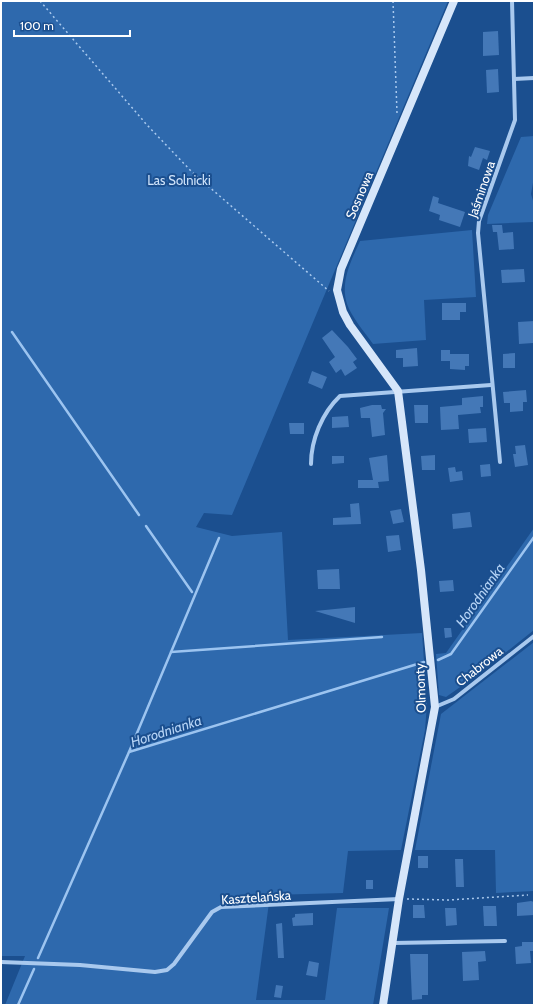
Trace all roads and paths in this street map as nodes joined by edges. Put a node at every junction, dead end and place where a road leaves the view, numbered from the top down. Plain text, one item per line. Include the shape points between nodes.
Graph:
1 (40, 1) edge
2 (393, 1) edge
3 (454, 1) edge
4 (512, 1) edge
5 (534, 78) edge
6 (514, 79) junction
7 (398, 117) dead end
8 (337, 290) junction
9 (491, 385) junction
10 (398, 391) junction
11 (500, 462) dead end
12 (311, 464) dead end
13 (534, 636) edge
14 (435, 707) junction
15 (528, 896) dead end
16 (399, 899) junction
17 (505, 941) dead end
18 (393, 944) junction
19 (1, 962) edge
20 (383, 1005) edge

1 - 8 path via 147,125 192,172 329,291
2 - 7 path
3 - 8 street, Sosnowa via 341,269
4 - 6 street, Jaśminowa
5 - 6 street
6 - 9 street, Jaśminowa via 515,120 479,221 478,233
8 - 10 street, Sosnowa via 350,325
9 - 10 street
9 - 11 street, Jaśminowa
10 - 12 street via 340,396 330,405 324,417 312,449
10 - 14 street, Olmonty via 422,570
13 - 14 street, Chabrowa via 454,699
14 - 16 street, Olmonty
15 - 16 path via 448,900
16 - 18 street, Olmonty
16 - 19 street, Kasztelańska via 221,907 212,912 174,964 167,970 155,972
17 - 18 street
18 - 20 street, Olmonty

